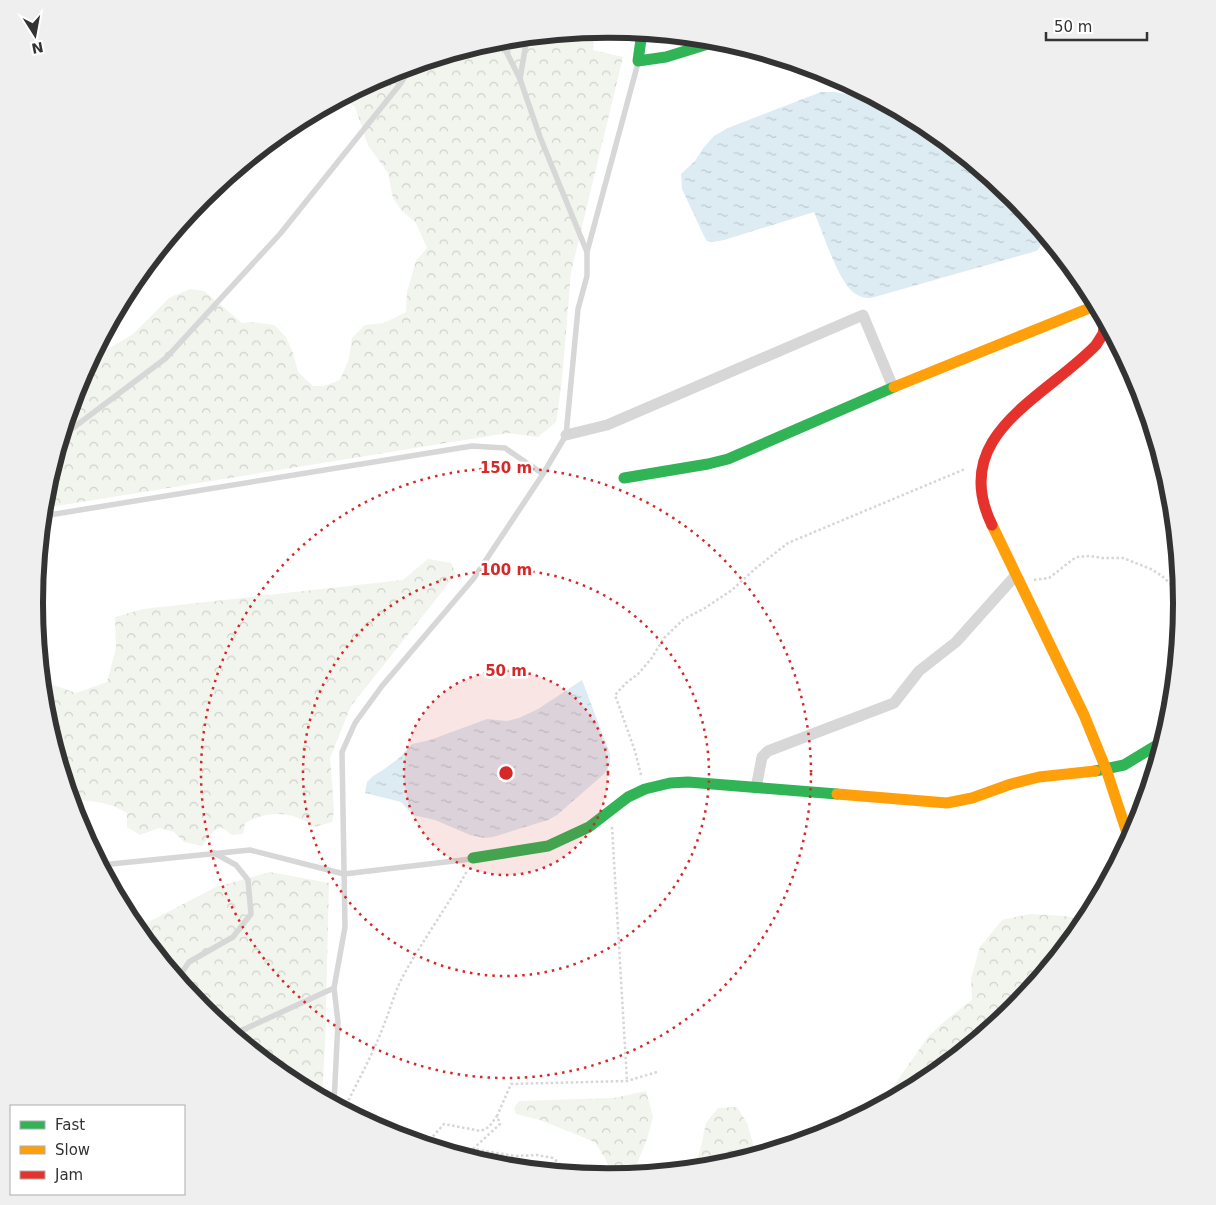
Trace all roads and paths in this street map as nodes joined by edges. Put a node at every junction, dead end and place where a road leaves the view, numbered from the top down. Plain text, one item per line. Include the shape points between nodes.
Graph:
1 (641, 39) edge
2 (526, 43) edge
3 (701, 45) edge
4 (505, 47) edge
5 (638, 61) junction
6 (406, 75) edge
7 (520, 79) junction
8 (587, 252) junction
9 (1090, 308) edge
10 (1106, 336) edge
11 (893, 387) junction
12 (70, 431) edge
13 (566, 435) junction
14 (982, 462) junction
15 (543, 474) junction
16 (624, 478) dead end
17 (50, 515) edge
18 (1018, 579) junction
19 (1173, 586) edge
20 (1155, 747) edge
21 (1106, 769) junction
22 (756, 788) junction
23 (645, 789) junction
24 (611, 810) junction
25 (1126, 829) edge
26 (214, 853) junction
27 (473, 858) junction
28 (108, 864) edge
29 (344, 874) junction
30 (182, 973) edge
31 (334, 988) junction
32 (240, 1031) edge
33 (657, 1072) dead end
34 (627, 1080) junction
35 (334, 1097) edge
36 (347, 1103) edge
37 (497, 1116) junction
38 (430, 1139) edge
39 (473, 1149) junction
40 (470, 1150) edge
41 (561, 1165) edge

1 - 5 street
2 - 7 lane
3 - 5 street via 666,57
4 - 7 lane
5 - 8 lane
6 - 12 lane via 280,234 166,358
7 - 8 lane
8 - 13 lane via 587,276 578,309
9 - 11 street
10 - 14 street via 1009,421 993,440
11 - 13 street via 863,315 607,425
11 - 16 street via 728,459
13 - 15 lane
14 - 18 street via 980,486 986,514
14 - 23 path via 788,543 732,590 684,619 664,638 651,659 615,695
15 - 17 lane via 505,448 472,446
15 - 29 lane via 474,578 354,723 342,752
18 - 19 path via 1049,578 1076,557 1090,556 1123,558 1151,569
18 - 21 street via 1084,715
18 - 22 street via 956,642 919,671 894,703 768,751 762,757
20 - 21 street via 1124,765
21 - 22 street via 1039,777 947,803
21 - 25 street
22 - 23 street via 688,782
23 - 24 street
24 - 27 street via 589,827 548,846
24 - 34 path
26 - 28 lane
26 - 29 lane via 250,850
26 - 30 lane via 236,865 248,880 251,914 233,937 190,962
27 - 29 lane
27 - 36 path via 403,977 386,1022
29 - 31 lane via 345,927
31 - 32 lane
31 - 35 lane via 338,1022
33 - 34 path
34 - 37 path via 511,1084
37 - 38 path via 489,1127 481,1131 444,1124
37 - 39 path via 500,1124
39 - 40 path
39 - 41 path via 515,1156 538,1154 553,1158

